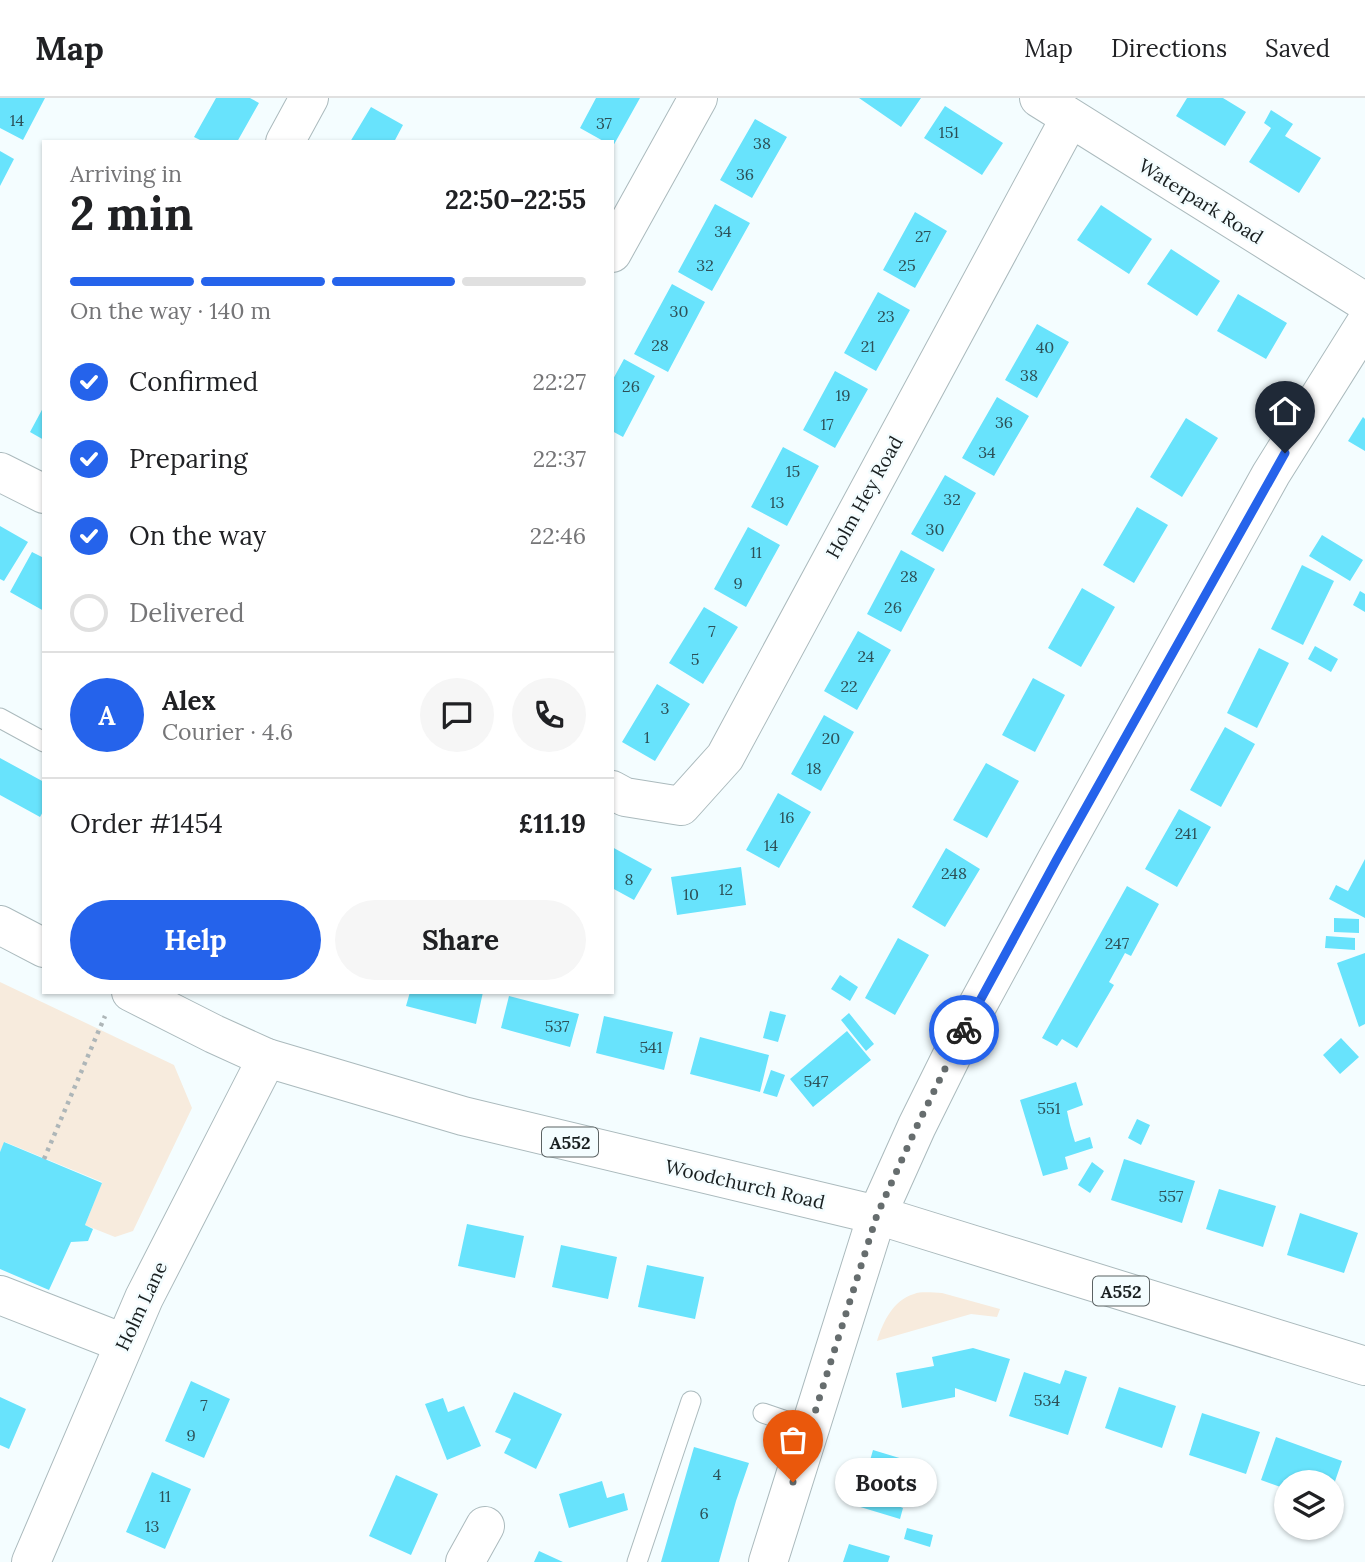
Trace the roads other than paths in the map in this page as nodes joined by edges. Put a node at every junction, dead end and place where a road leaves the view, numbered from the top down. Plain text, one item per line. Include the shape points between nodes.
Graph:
1 (309, 98) edge
2 (698, 98) edge
3 (1054, 108) edge
4 (286, 140) edge
5 (614, 249) edge
6 (1365, 320) edge
7 (0, 472) edge
8 (42, 493) edge
9 (0, 718) edge
10 (42, 741) edge
11 (614, 791) edge
12 (0, 925) edge
13 (42, 947) edge
14 (120, 999) edge
15 (267, 1058) junction
16 (877, 1215) junction
17 (0, 1295) edge
18 (123, 1343) junction
19 (1365, 1366) edge
20 (691, 1401) dead end
21 (763, 1413) dead end
22 (810, 1429) junction
23 (485, 1519) dead end
24 (31, 1562) edge
25 (465, 1562) edge
26 (637, 1562) edge
27 (768, 1562) edge

1 - 4 main road
2 - 5 main road
3 - 6 main road, Waterpark Road
3 - 11 main road, Holm Hey Road via 725,757 681,806
6 - 16 main road via 1272,474 1057,859 970,1019
7 - 8 main road
9 - 10 lane
12 - 13 main road
14 - 15 main road, Woodchurch Road / A552
15 - 16 main road, Woodchurch Road / A552 via 463,1116
15 - 18 main road, Holm Lane
16 - 19 main road, Woodchurch Road / A552
16 - 22 main road
17 - 18 main road
18 - 24 main road, Holm Lane
20 - 26 lane
21 - 22 lane
22 - 27 main road
23 - 25 main road

